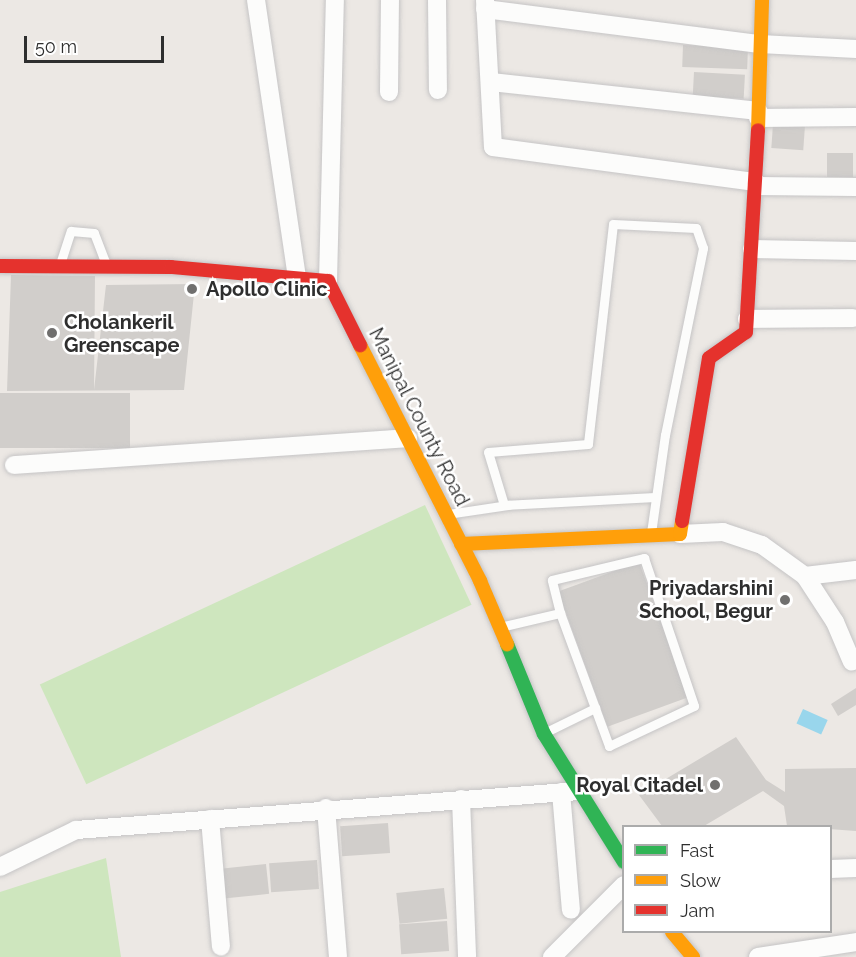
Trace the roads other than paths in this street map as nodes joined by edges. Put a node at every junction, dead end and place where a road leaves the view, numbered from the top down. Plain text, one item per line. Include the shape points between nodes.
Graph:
1 (256, 0) edge
2 (335, 0) edge
3 (390, 0) edge
4 (437, 0) edge
5 (762, 0) edge
6 (485, 4) edge
7 (760, 44) junction
8 (856, 49) edge
9 (491, 82) junction
10 (438, 90) dead end
11 (389, 92) dead end
12 (758, 115) junction
13 (856, 117) edge
14 (756, 184) junction
15 (856, 187) edge
16 (752, 249) junction
17 (856, 251) edge
18 (0, 266) edge
19 (59, 267) junction
20 (108, 267) junction
21 (297, 278) junction
22 (328, 281) junction
23 (853, 318) dead end
24 (747, 319) junction
25 (408, 438) junction
26 (14, 465) dead end
27 (655, 497) junction
28 (508, 505) junction
29 (446, 514) junction
30 (680, 534) junction
31 (651, 535) junction
32 (461, 544) junction
33 (856, 570) edge
34 (805, 576) junction
35 (560, 613) junction
36 (498, 627) junction
37 (852, 662) dead end
38 (595, 708) junction
39 (544, 734) junction
40 (579, 791) junction
41 (561, 792) junction
42 (461, 800) junction
43 (326, 808) junction
44 (210, 819) junction
45 (622, 859) edge
46 (0, 867) edge
47 (856, 868) edge
48 (832, 869) edge
49 (622, 887) edge
50 (571, 910) dead end
51 (673, 933) edge
52 (856, 942) edge
53 (221, 947) dead end
54 (338, 957) edge
55 (467, 957) edge
56 (552, 957) edge
57 (693, 957) edge
58 (758, 957) edge

1 - 21 street
2 - 22 street
3 - 11 street
4 - 10 street
5 - 7 main road
6 - 7 street
6 - 9 street
7 - 8 street
7 - 12 main road
9 - 12 street
9 - 14 street via 493,147
12 - 13 street
12 - 14 main road
14 - 15 street
14 - 16 main road
16 - 17 street
16 - 24 main road
18 - 19 main road
19 - 20 main road
19 - 20 lane via 62,248 71,231 94,233
20 - 21 main road via 171,267
21 - 22 main road
22 - 25 main road, Manipal County Road
23 - 24 street
24 - 30 main road via 746,332 709,358
25 - 26 street
25 - 29 main road, Manipal County Road
27 - 28 lane
27 - 28 lane via 703,248 696,228 613,224 588,444 488,452 504,505
27 - 31 lane
28 - 29 lane
29 - 32 main road, Manipal County Road
30 - 31 main road
30 - 34 street via 723,532 762,545
31 - 32 main road
32 - 36 main road, Manipal County Road
33 - 34 street
34 - 37 street via 835,622
35 - 36 lane
35 - 38 lane
35 - 38 lane via 552,580 644,558 694,706 609,746
36 - 39 main road, Manipal County Road
38 - 39 lane
39 - 40 main road, Manipal County Road
40 - 41 street
40 - 45 main road, Manipal County Road
41 - 42 street
41 - 50 street
42 - 43 street
42 - 55 street
43 - 44 street
43 - 54 street
44 - 46 street via 76,830
44 - 53 street
47 - 48 street
49 - 56 street
51 - 57 main road
52 - 58 street

